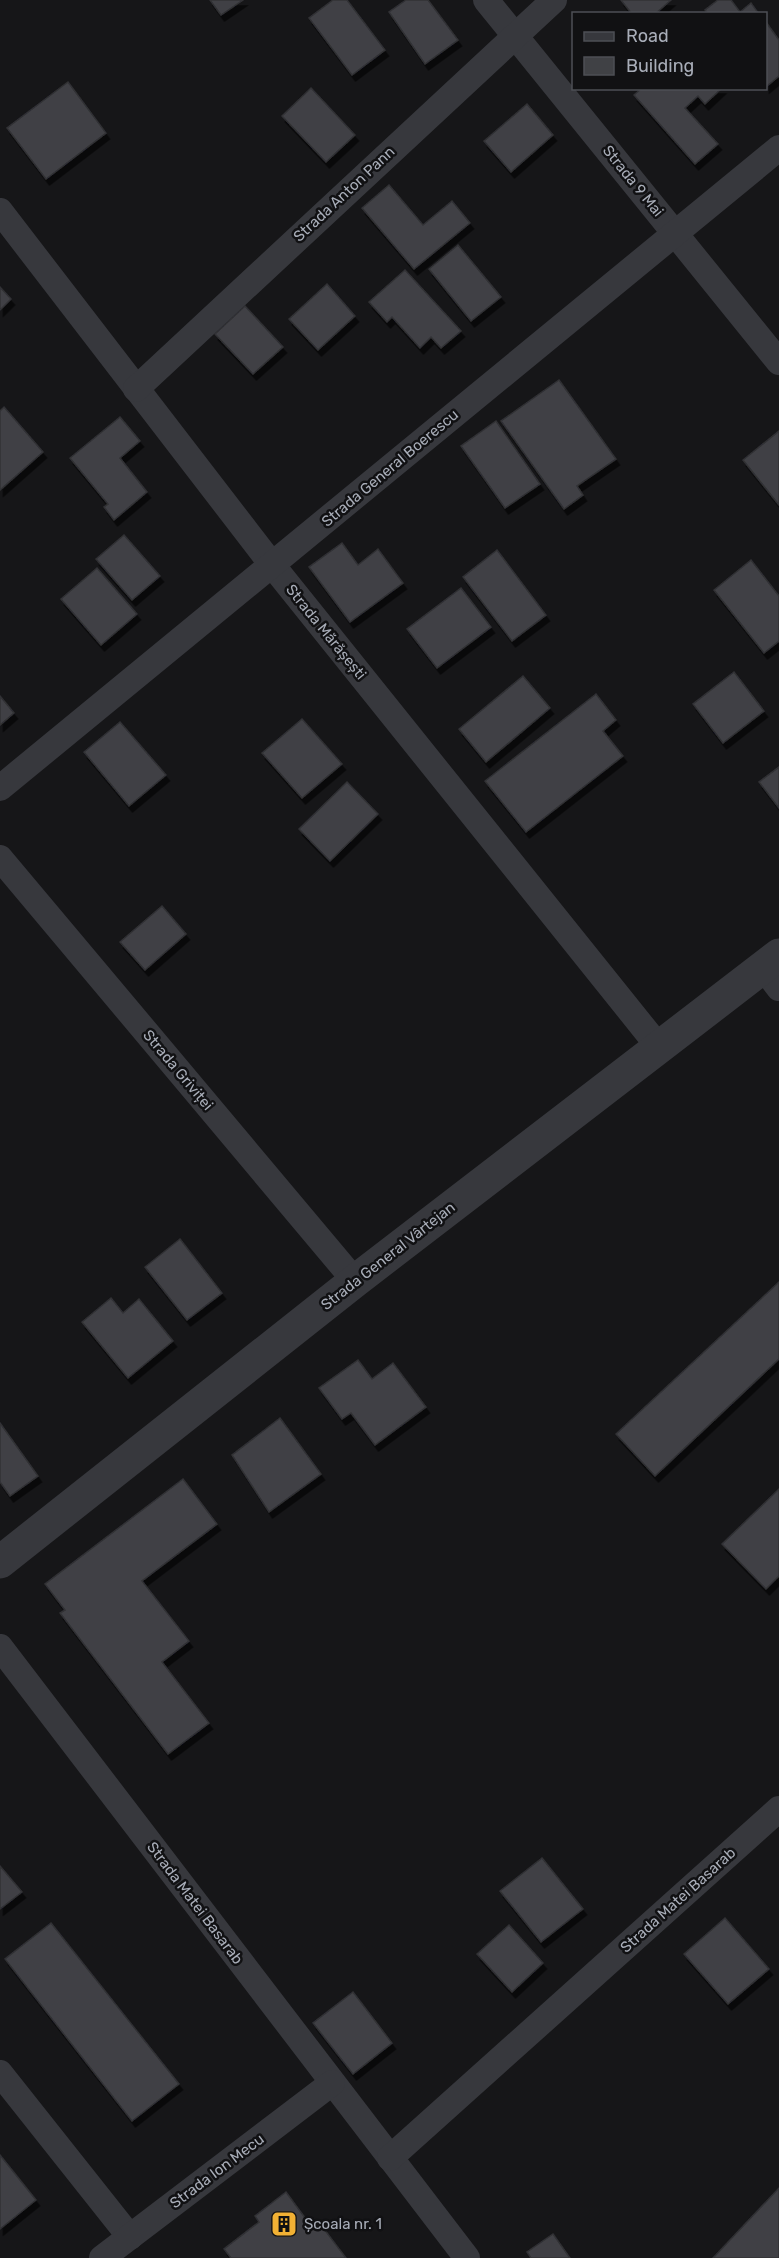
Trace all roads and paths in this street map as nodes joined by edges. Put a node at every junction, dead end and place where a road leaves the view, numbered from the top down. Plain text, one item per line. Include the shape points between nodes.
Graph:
1 (486, 0) edge
2 (554, 0) edge
3 (514, 35) junction
4 (779, 148) edge
5 (0, 211) edge
6 (675, 232) junction
7 (779, 362) edge
8 (136, 389) junction
9 (273, 566) junction
10 (0, 788) edge
11 (0, 858) edge
12 (774, 970) edge
13 (659, 1047) junction
14 (355, 1281) junction
15 (0, 1562) edge
16 (0, 1647) edge
17 (779, 1809) edge
18 (0, 2073) edge
19 (332, 2083) junction
20 (390, 2158) junction
21 (130, 2237) junction
22 (102, 2258) edge
23 (466, 2258) edge

1 - 3 street, Strada 9 Mai
2 - 3 street, Strada Anton Pann
3 - 6 street, Strada 9 Mai
3 - 8 street, Strada Anton Pann
4 - 6 street, Strada General Boerescu
5 - 8 street, Strada Mărășești
6 - 7 street, Strada 9 Mai
6 - 9 street, Strada General Boerescu
8 - 9 street, Strada Mărășești
9 - 10 street, Strada General Boerescu
9 - 13 street, Strada Mărășești
11 - 14 street, Strada Griviței
12 - 13 street, Strada General Vârtejan
13 - 14 street, Strada General Vârtejan
14 - 15 street, Strada General Vârtejan
16 - 19 street, Strada Matei Basarab
17 - 20 street, Strada Matei Basarab
18 - 21 street
19 - 20 street, Strada Matei Basarab
19 - 21 street, Strada Ion Mecu
20 - 23 street, Strada Matei Basarab
21 - 22 street, Strada Ion Mecu

